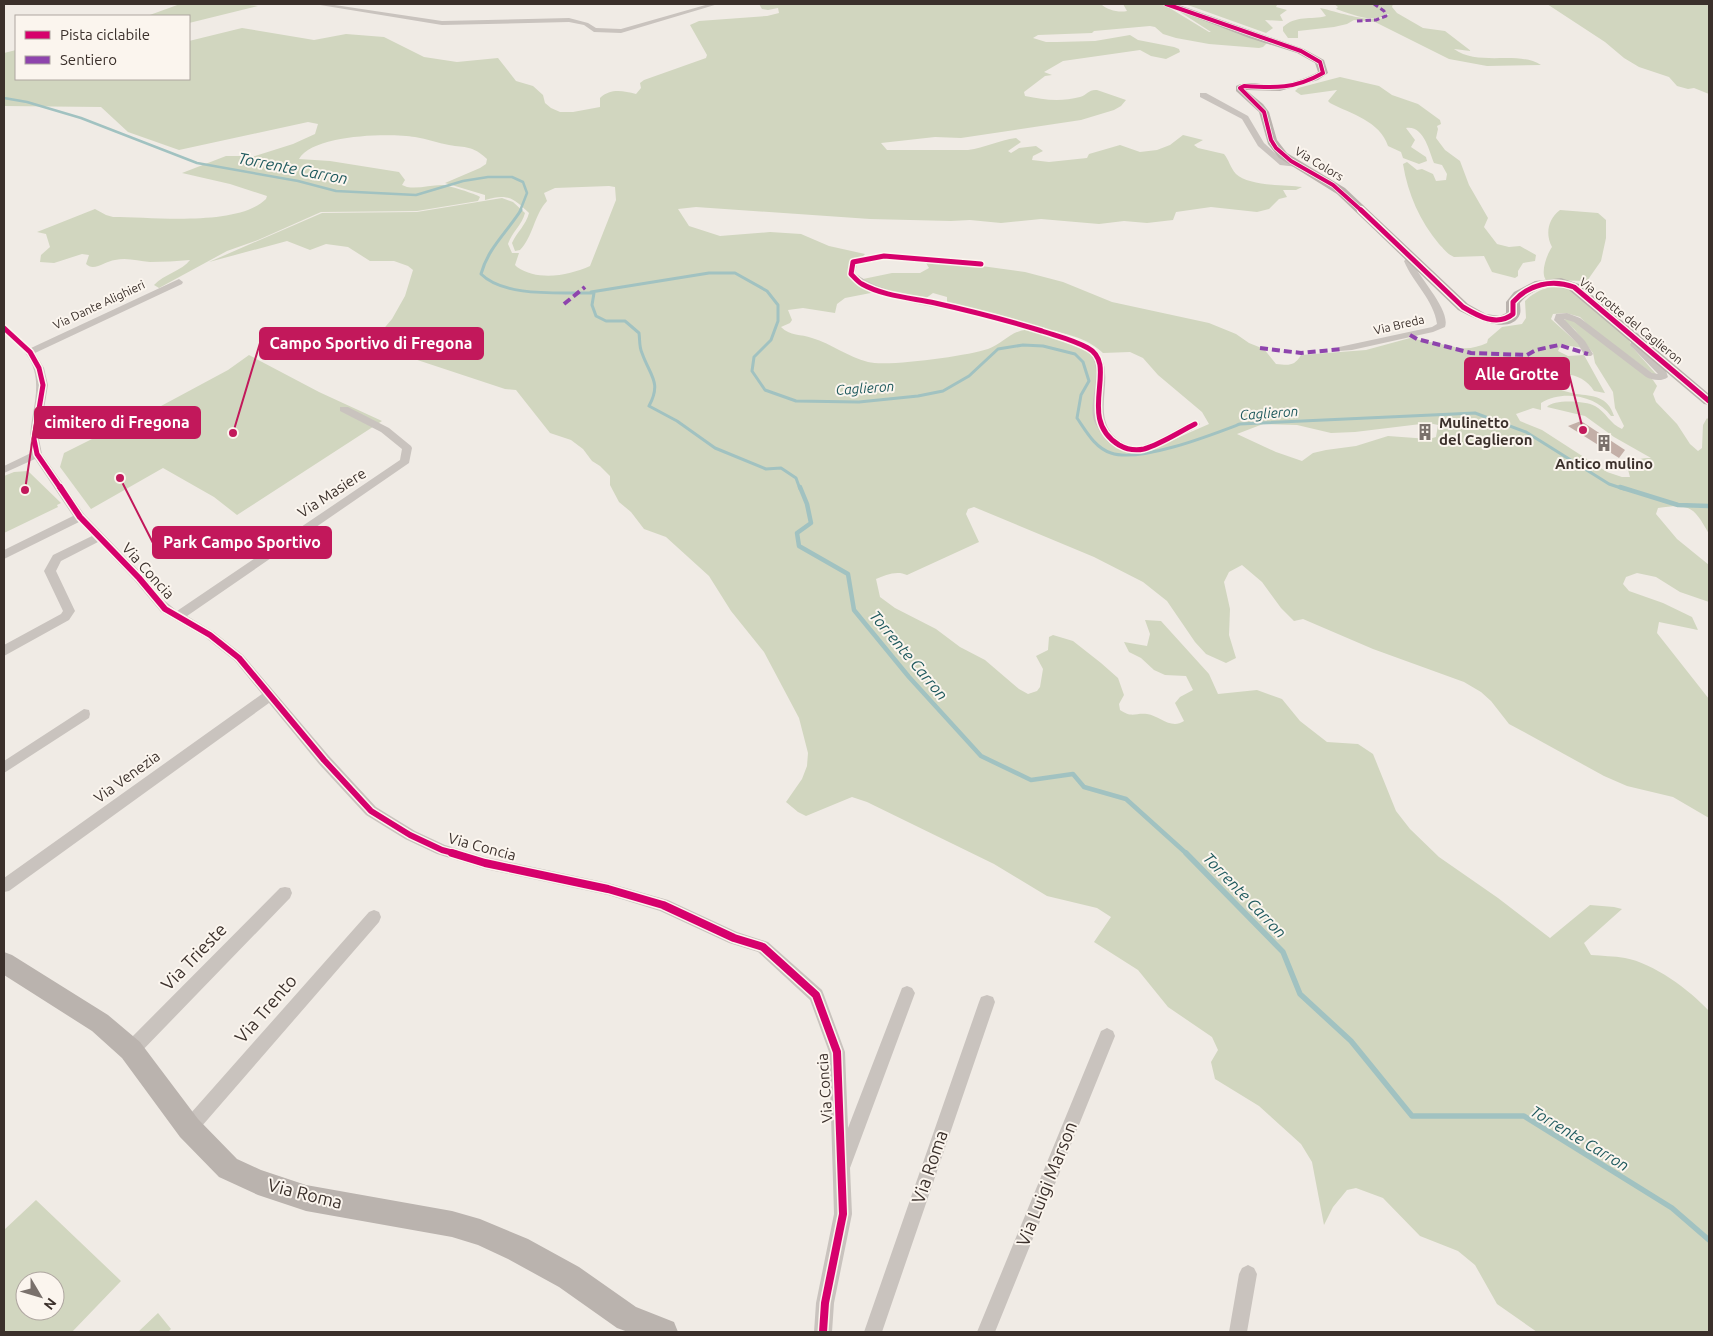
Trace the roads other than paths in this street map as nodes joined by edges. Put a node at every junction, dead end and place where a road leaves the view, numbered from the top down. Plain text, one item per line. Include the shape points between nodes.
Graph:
1 (317, 4) edge
2 (715, 4) edge
3 (1166, 4) edge
4 (1203, 95) dead end
5 (1295, 165) junction
6 (1410, 258) junction
7 (981, 264) dead end
8 (179, 282) dead end
9 (1463, 307) joint
10 (4, 328) edge
11 (1636, 339) junction
12 (1342, 349) dead end
13 (32, 354) junction
14 (1588, 354) dead end
15 (1709, 402) edge
16 (344, 408) dead end
17 (1195, 424) dead end
18 (37, 454) junction
19 (4, 470) edge
20 (80, 517) junction
21 (99, 536) junction
22 (4, 555) edge
23 (177, 616) junction
24 (4, 651) edge
25 (270, 695) junction
26 (84, 714) dead end
27 (4, 768) edge
28 (4, 886) edge
29 (285, 893) dead end
30 (374, 917) dead end
31 (4, 962) edge
32 (907, 993) dead end
33 (987, 1002) dead end
34 (1107, 1036) dead end
35 (131, 1050) junction
36 (189, 1128) junction
37 (842, 1169) junction
38 (1248, 1274) dead end
39 (664, 1332) edge
40 (823, 1332) edge
41 (873, 1332) edge
42 (986, 1332) edge
43 (1238, 1332) edge

1 - 2 street via 442,23 569,20 586,24 594,30 613,32
3 - 5 street, Via Colors via 1301,51 1320,62 1323,73 1314,78 1280,88 1240,88 1265,113 1271,142
4 - 5 street via 1245,118 1272,155 1283,163
5 - 6 street, Via Colors via 1337,187
6 - 9 street, Via Colors
6 - 12 street, Via Breda via 1408,261 1415,277 1442,315 1442,325 1435,330
7 - 17 street via 886,255 853,262 851,274 870,288 992,316 1091,348 1098,358 1100,370 1099,422 1110,440 1124,448 1147,448
8 - 13 street, Via Dante Alighieri
9 - 11 street, Via Grotte del Caglieron via 1482,318 1506,319 1513,314 1513,302 1519,295 1540,284 1561,282 1581,292
10 - 13 street
11 - 14 street via 1635,345 1663,373 1663,377 1649,375 1577,320 1559,316
11 - 15 street, Via Grotte del Caglieron
13 - 18 street via 43,385 34,439
16 - 23 street, Via Masiere via 385,430 407,448 405,461
18 - 19 street
18 - 20 street, Via Concia
20 - 21 street, Via Concia
20 - 22 street
21 - 23 street, Via Concia via 155,599
21 - 24 street via 57,558 50,571 69,611 65,617
23 - 25 street, Via Concia via 226,646
25 - 28 street, Via Venezia
25 - 37 street, Via Concia via 371,811 410,835 442,850 484,863 608,889 654,903 734,938 763,947 816,995 837,1052
26 - 27 street
29 - 35 street, Via Trieste
30 - 36 street, Via Trento
31 - 35 street, Via Roma via 100,1023
32 - 37 street, Via Concia
33 - 41 street, Via Roma
34 - 42 street, Via Luigi Marson
35 - 36 street, Via Roma
36 - 39 street, Via Roma via 228,1168 258,1182 306,1198 480,1232 569,1277 627,1318
37 - 40 street, Via Concia via 843,1214 825,1303
38 - 43 street

